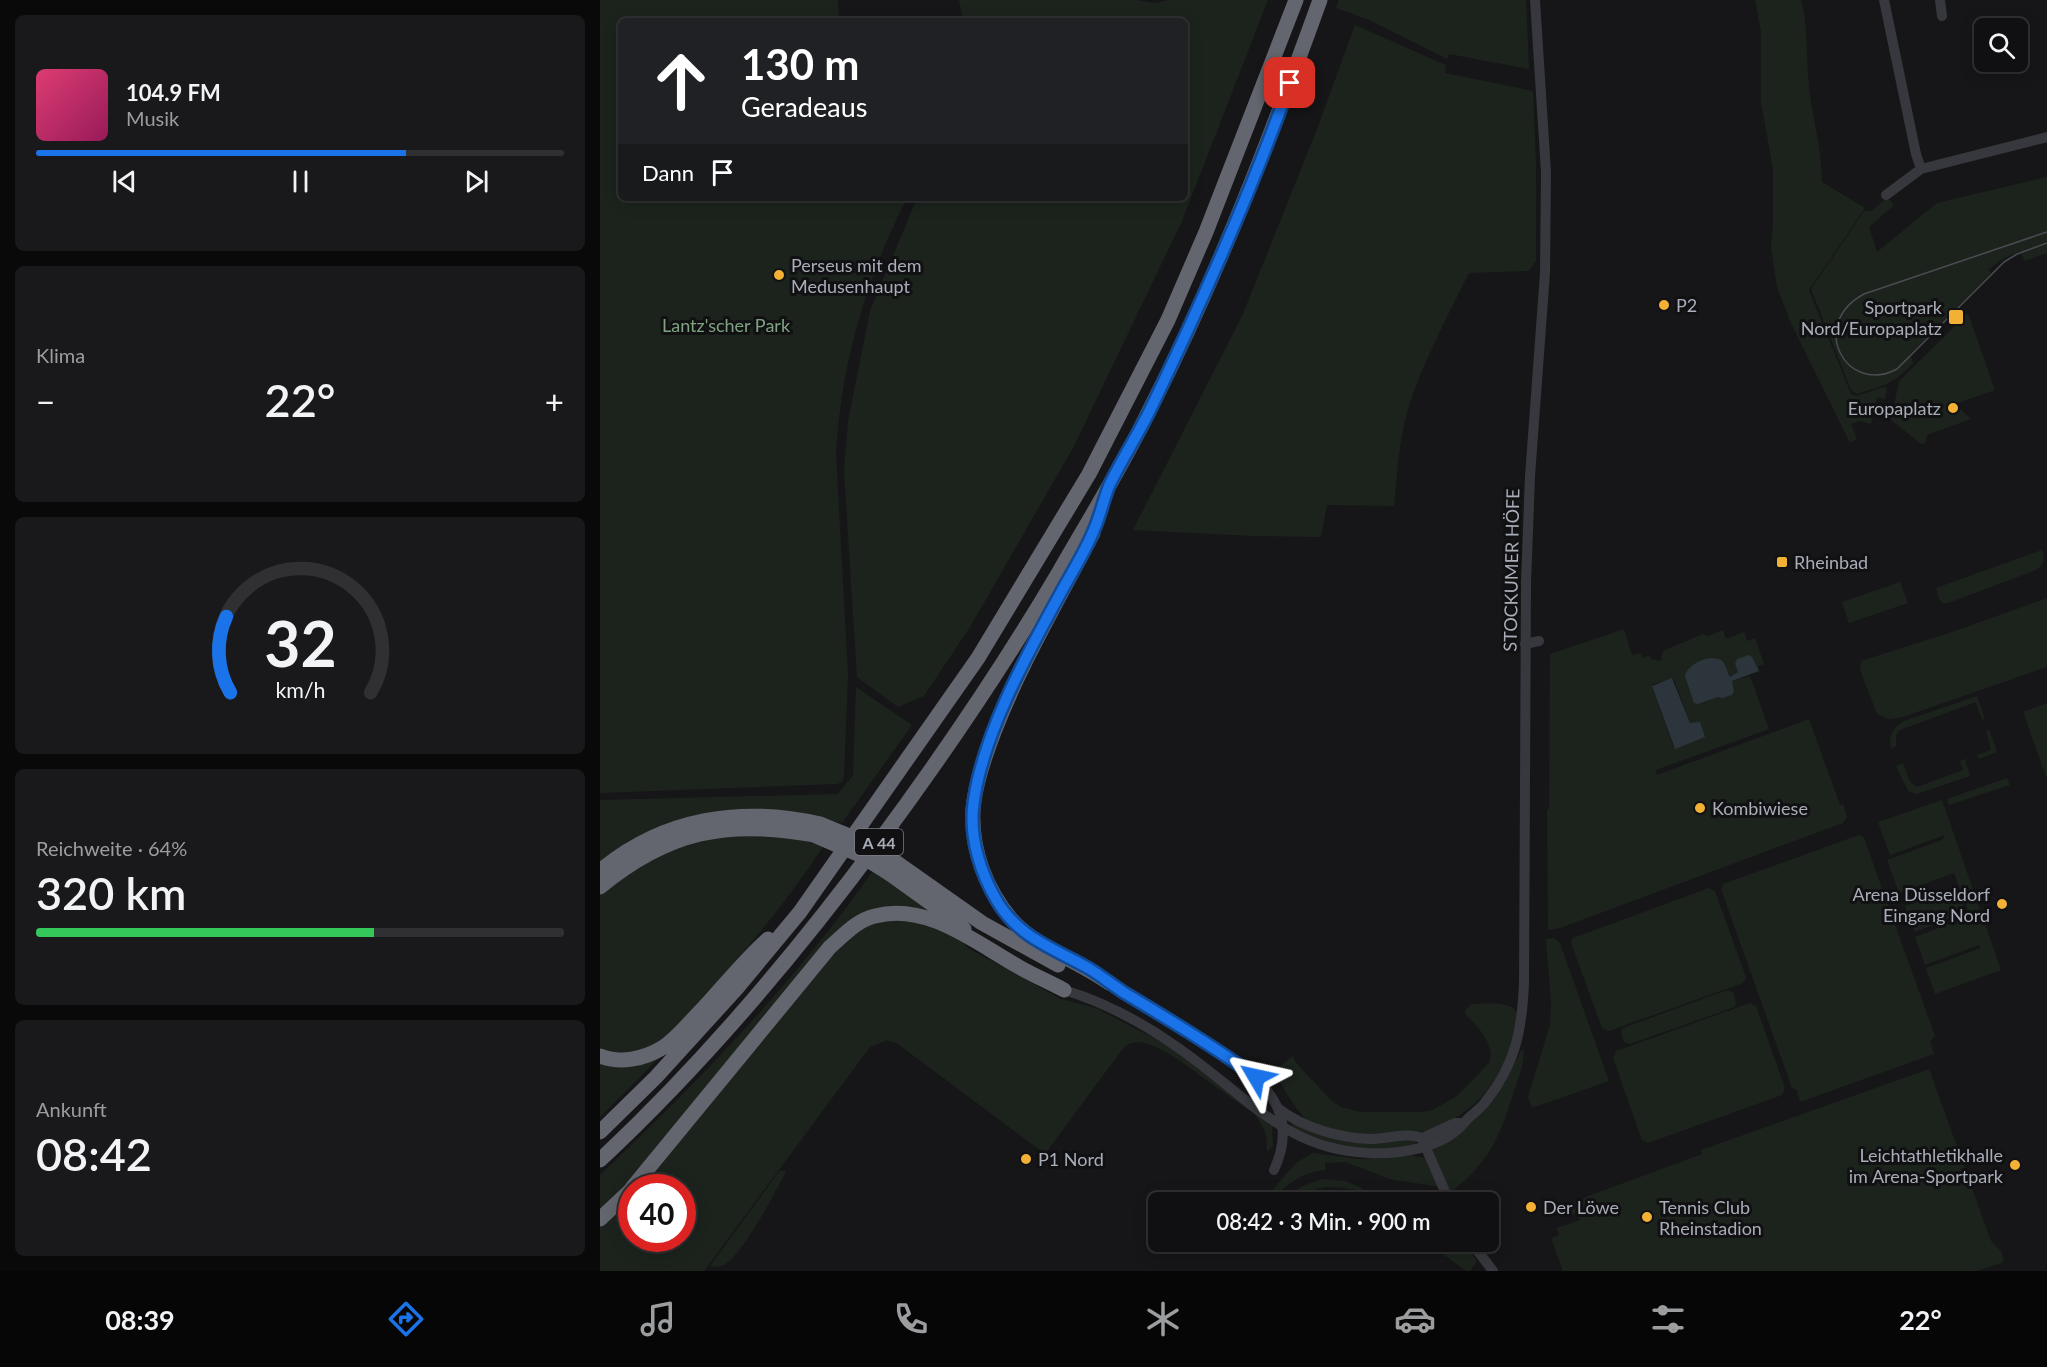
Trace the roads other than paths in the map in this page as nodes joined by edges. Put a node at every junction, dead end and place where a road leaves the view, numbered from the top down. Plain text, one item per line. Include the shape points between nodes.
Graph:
1 (1296, 0) edge
2 (1320, 0) edge
3 (1535, 0) edge
4 (1884, 0) edge
5 (1940, 0) edge
6 (1942, 16) dead end
7 (2047, 137) edge
8 (1921, 169) junction
9 (1886, 195) dead end
10 (1109, 487) junction
11 (1539, 641) dead end
12 (1525, 644) junction
13 (817, 830) junction
14 (894, 868) junction
15 (600, 871) edge
16 (600, 887) edge
17 (800, 912) junction
18 (980, 943) junction
19 (1109, 983) junction
20 (1064, 990) joint
21 (600, 1056) edge
22 (1278, 1109) junction
23 (1464, 1123) junction
24 (1284, 1128) junction
25 (600, 1132) edge
26 (1441, 1140) junction
27 (1424, 1143) junction
28 (600, 1160) edge
29 (1431, 1160) junction
30 (1274, 1170) dead end
31 (644, 1174) edge
32 (1445, 1192) edge
33 (618, 1202) edge
34 (600, 1219) edge
35 (1479, 1252) edge
36 (1493, 1271) edge

1 - 17 highway, A 44 via 1168,320 1089,474 978,658
2 - 10 highway, A 44 via 1228,241 1150,411
3 - 12 street, STOCKUMER HÖFE via 1546,171 1545,273 1530,482
4 - 8 street via 1885,34
5 - 6 street
7 - 8 street
8 - 9 street
10 - 19 highway via 1093,531 1005,704 988,747 973,809 979,861 997,902 1027,935
10 - 28 highway, A 44 via 1000,670 942,757 833,904 701,1059
11 - 12 street
12 - 23 street, STOCKUMER HÖFE via 1522,1023 1507,1070 1485,1103
13 - 14 highway, bridge via 864,842
13 - 15 highway via 793,818 746,815 697,822 644,841
13 - 16 highway via 756,827 700,833 647,854
14 - 18 highway
14 - 19 highway via 1013,942 1084,976
17 - 21 highway via 746,959 662,1048 626,1060
17 - 25 highway, A 44 via 737,988
18 - 20 highway
18 - 31 highway via 939,923 894,912 873,916 853,927 830,947
19 - 22 street via 1256,1077
20 - 24 street via 1094,1001 1168,1041
22 - 24 street
22 - 27 street via 1304,1123 1344,1136 1407,1136
23 - 26 street, STOCKUMER HÖFE
23 - 27 street, STOCKUMER HÖFE via 1455,1124
24 - 27 street via 1338,1151 1376,1154
24 - 30 street
26 - 27 street, STOCKUMER HÖFE
26 - 29 street, STOCKUMER HÖFE
27 - 29 street
29 - 32 street
33 - 34 highway
35 - 36 street

